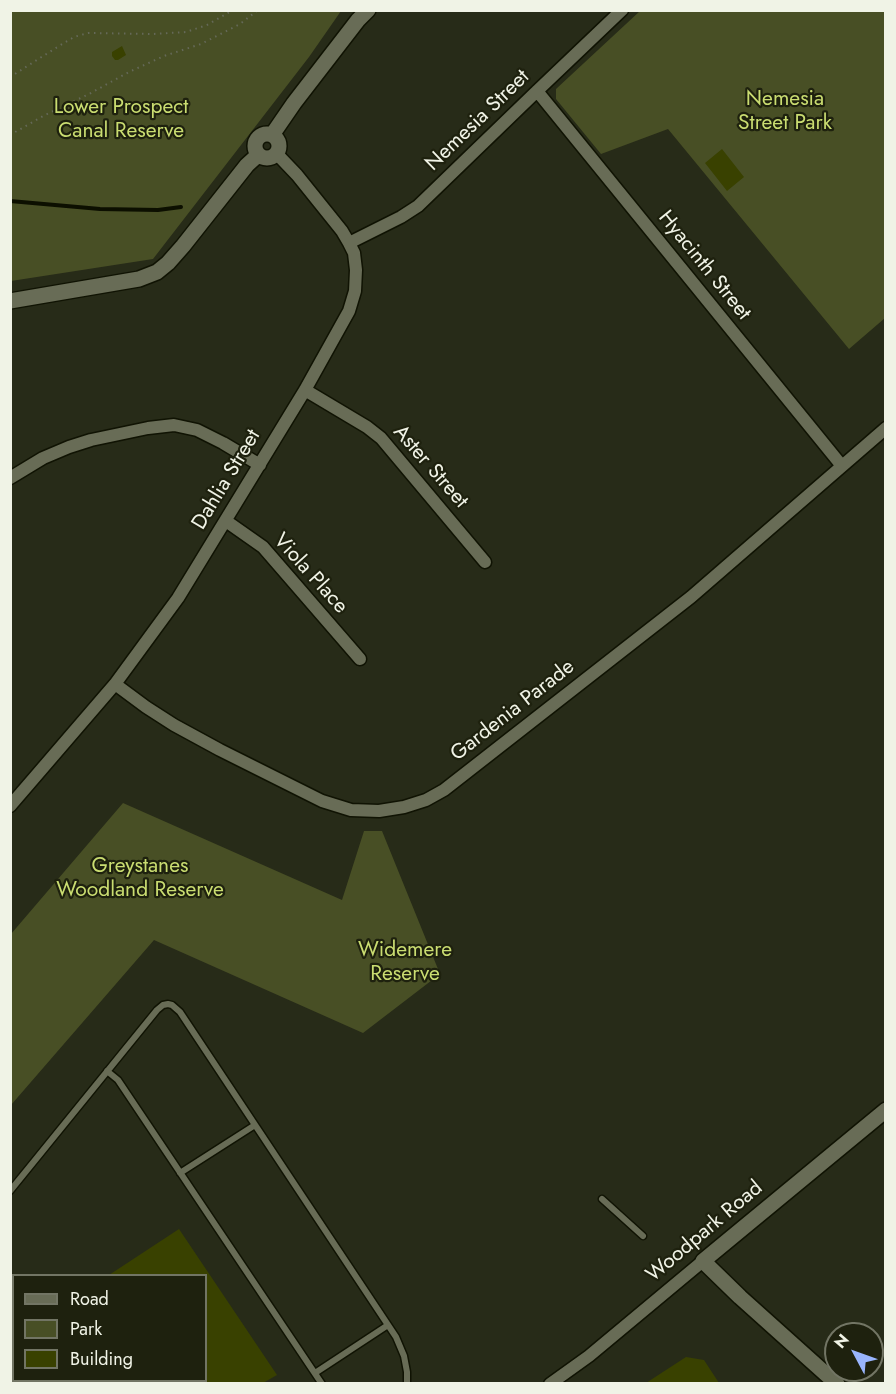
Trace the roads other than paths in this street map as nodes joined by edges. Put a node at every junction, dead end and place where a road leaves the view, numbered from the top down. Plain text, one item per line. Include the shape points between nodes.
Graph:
1 (368, 10) edge
2 (622, 10) edge
3 (537, 91) junction
4 (272, 135) junction
5 (276, 153) junction
6 (258, 155) junction
7 (349, 243) junction
8 (10, 301) edge
9 (305, 390) junction
10 (885, 428) edge
11 (260, 465) junction
12 (842, 466) junction
13 (10, 478) edge
14 (226, 521) junction
15 (485, 562) dead end
16 (360, 658) dead end
17 (116, 684) junction
18 (10, 806) edge
19 (107, 1071) junction
20 (885, 1110) edge
21 (255, 1125) junction
22 (180, 1173) junction
23 (10, 1191) edge
24 (602, 1198) dead end
25 (643, 1236) dead end
26 (703, 1261) junction
27 (388, 1325) junction
28 (315, 1373) junction
29 (322, 1383) edge
30 (407, 1383) edge
31 (550, 1383) edge
32 (837, 1383) edge

1 - 4 street
2 - 3 street, Nemesia Street
3 - 7 street, Nemesia Street via 418,206
3 - 12 street, Hyacinth Street
4 - 5 street via 279,143
4 - 6 street via 258,137
5 - 6 street via 268,158
5 - 7 street, Dahlia Street
6 - 8 street via 183,246 156,272 139,279
7 - 9 street, Dahlia Street via 356,270 354,297
9 - 11 street, Dahlia Street
9 - 15 street, Aster Street via 381,438
10 - 12 street, Gardenia Parade
11 - 13 street via 197,430 174,425 69,447
11 - 14 street, Dahlia Street
12 - 17 street, Gardenia Parade via 691,597 531,723 444,790 404,807 351,810 322,801 174,725
14 - 16 street, Viola Place via 263,547
14 - 17 street, Dahlia Street via 178,598
17 - 18 street, Dahlia Street
19 - 21 lane via 157,1010 172,1005
19 - 22 lane via 118,1080
19 - 23 lane
20 - 26 street, Woodpark Road
21 - 22 lane
21 - 27 lane
22 - 28 lane
24 - 25 lane
26 - 31 street, Woodpark Road via 589,1356
26 - 32 street
27 - 28 lane
27 - 30 lane via 401,1347
28 - 29 lane

